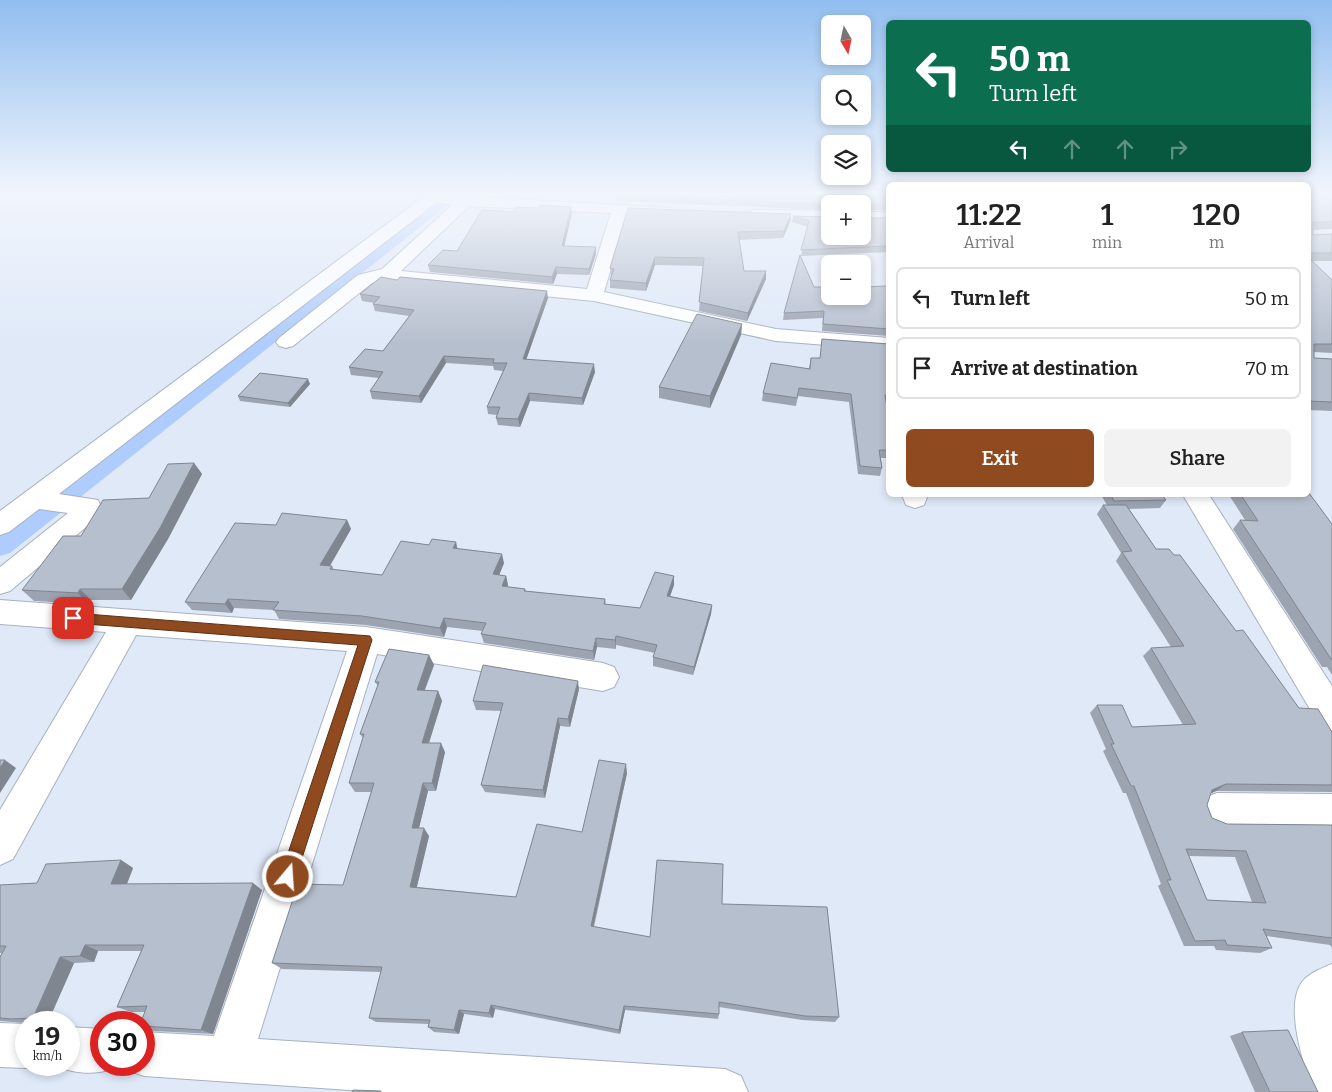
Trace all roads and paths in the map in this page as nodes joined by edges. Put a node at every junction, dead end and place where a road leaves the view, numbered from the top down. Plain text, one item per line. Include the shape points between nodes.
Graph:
1 (376, 243) edge
2 (418, 243) edge
3 (610, 243) edge
4 (387, 274) junction
5 (594, 295) junction
6 (286, 342) dead end
7 (886, 344) edge
8 (1197, 497) edge
9 (41, 500) junction
10 (0, 525) edge
11 (0, 583) edge
12 (0, 612) edge
13 (128, 622) junction
14 (366, 640) junction
15 (603, 677) dead end
16 (1332, 715) edge
17 (1217, 811) dead end
18 (1332, 812) edge
19 (0, 846) edge
20 (1332, 985) edge
21 (0, 1045) edge
22 (15, 1046) edge
23 (155, 1055) edge
24 (229, 1059) junction
25 (1332, 1080) edge
26 (725, 1092) edge

1 - 9 street
2 - 4 street
3 - 5 street
4 - 5 street
4 - 6 street via 365,279
5 - 7 street via 776,335
8 - 16 street
9 - 10 street
9 - 11 street via 89,507 87,512
12 - 13 street
13 - 14 street
13 - 19 street
14 - 15 street
14 - 24 street
17 - 18 street
20 - 25 street via 1317,997 1317,1030
21 - 22 street
23 - 24 street
24 - 26 street

